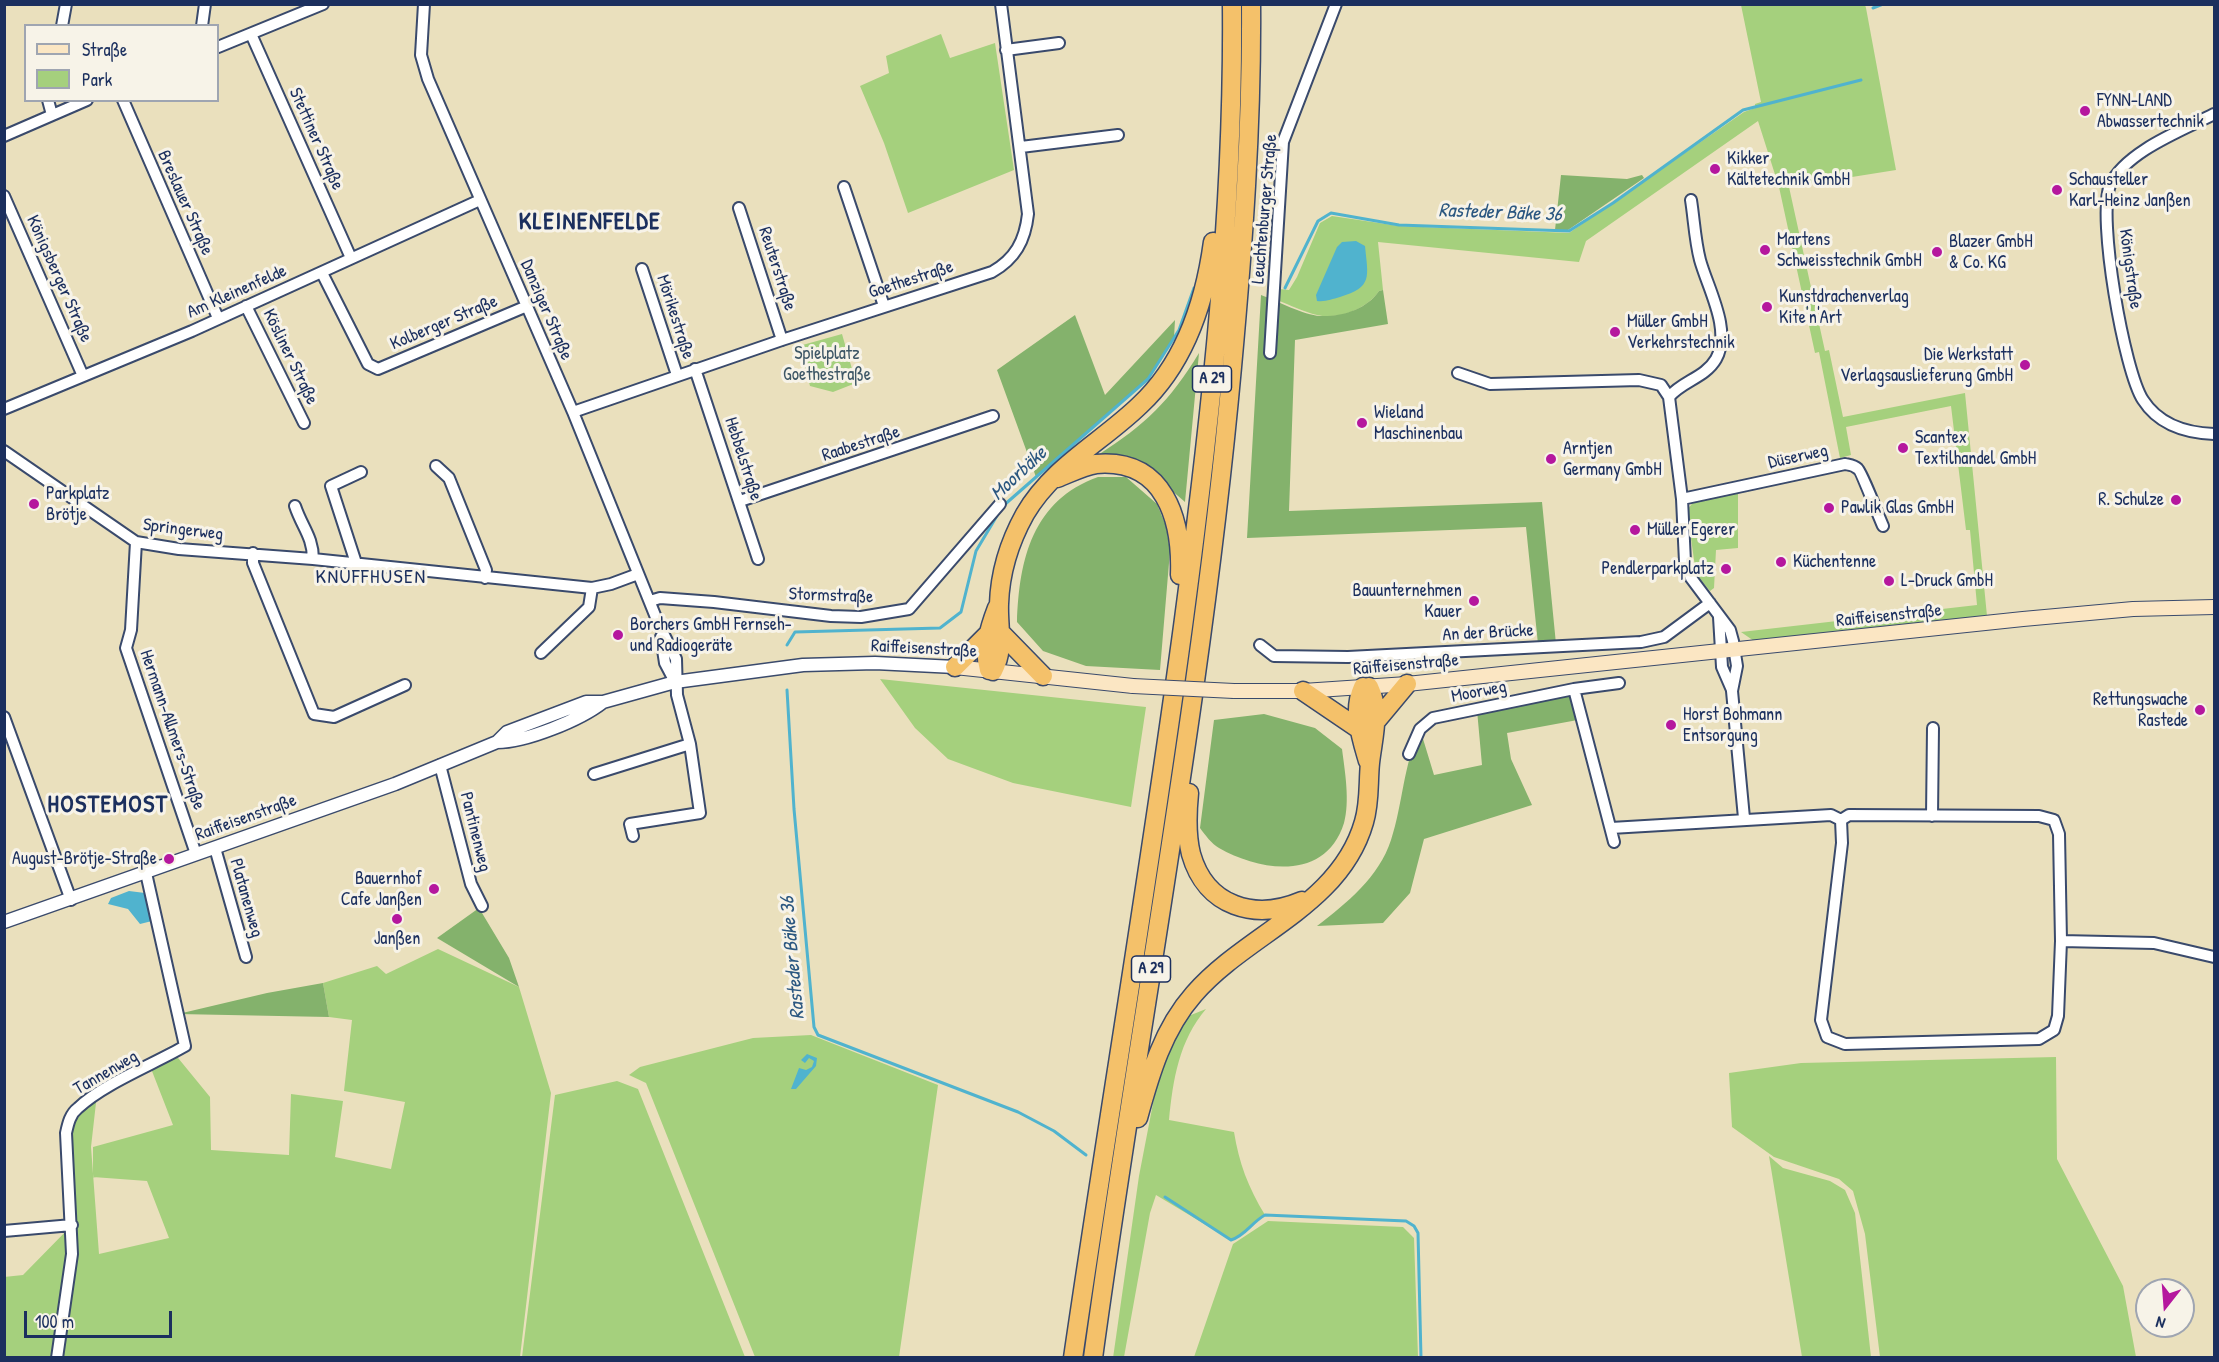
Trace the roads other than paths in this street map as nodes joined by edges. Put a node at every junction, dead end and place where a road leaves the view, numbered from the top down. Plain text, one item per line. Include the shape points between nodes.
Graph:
1 (66, 4) edge
2 (206, 4) edge
3 (322, 4) edge
4 (424, 4) edge
5 (1001, 4) edge
6 (1232, 4) edge
7 (1251, 4) edge
8 (1336, 4) edge
9 (62, 24) edge
10 (202, 24) edge
11 (251, 34) junction
12 (1059, 43) dead end
13 (219, 47) edge
14 (1006, 50) junction
15 (1231, 84) junction
16 (49, 102) edge
17 (82, 102) edge
18 (124, 102) edge
19 (2214, 114) edge
20 (52, 115) junction
21 (4, 135) edge
22 (1118, 135) dead end
23 (1021, 147) junction
24 (844, 187) dead end
25 (4, 196) edge
26 (480, 200) junction
27 (1691, 200) dead end
28 (739, 208) dead end
29 (351, 258) junction
30 (642, 269) dead end
31 (322, 273) junction
32 (246, 306) junction
33 (527, 306) junction
34 (884, 306) junction
35 (218, 318) junction
36 (782, 340) junction
37 (1270, 353) dead end
38 (695, 369) junction
39 (1458, 373) dead end
40 (677, 375) junction
41 (83, 376) junction
42 (1669, 397) junction
43 (4, 409) edge
44 (573, 412) junction
45 (993, 416) dead end
46 (304, 423) dead end
47 (2214, 434) edge
48 (4, 451) edge
49 (436, 466) dead end
50 (360, 472) dead end
51 (1050, 481) junction
52 (1682, 499) junction
53 (740, 501) junction
54 (1000, 504) dead end
55 (295, 506) dead end
56 (1883, 526) dead end
57 (136, 542) junction
58 (252, 553) junction
59 (313, 559) junction
60 (758, 560) dead end
61 (356, 563) junction
62 (638, 574) junction
63 (485, 578) junction
64 (592, 588) junction
65 (650, 601) junction
66 (1710, 603) junction
67 (2214, 607) edge
68 (995, 634) junction
69 (1260, 645) dead end
70 (1727, 652) junction
71 (541, 653) dead end
72 (954, 667) junction
73 (991, 671) junction
74 (1177, 672) junction
75 (1043, 676) junction
76 (1196, 676) junction
77 (675, 682) junction
78 (1619, 683) dead end
79 (1407, 684) junction
80 (405, 685) dead end
81 (1366, 687) junction
82 (1574, 689) junction
83 (1303, 691) junction
84 (4, 717) edge
85 (1377, 720) junction
86 (1933, 728) dead end
87 (1359, 729) junction
88 (690, 744) junction
89 (1409, 754) dead end
90 (440, 765) junction
91 (1370, 765) junction
92 (594, 774) dead end
93 (1932, 816) junction
94 (1744, 818) junction
95 (1841, 820) junction
96 (1611, 828) junction
97 (633, 836) dead end
98 (1614, 842) dead end
99 (215, 848) junction
100 (196, 855) junction
101 (146, 873) junction
102 (1315, 895) junction
103 (71, 900) junction
104 (482, 906) dead end
105 (4, 922) edge
106 (2061, 941) junction
107 (246, 957) dead end
108 (2214, 957) edge
109 (72, 1225) junction
110 (1110, 1231) junction
111 (4, 1232) edge
112 (57, 1358) edge
113 (1073, 1358) edge
114 (1093, 1358) edge

1 - 9 street
2 - 10 street
3 - 11 street
4 - 26 street, Danziger Straße via 423,68
5 - 14 street, Goethestraße
6 - 15 highway, A 29
7 - 76 highway, A 29 via 1237,314 1219,502
8 - 37 street, Leuchtenburger Straße via 1283,142
11 - 13 street
11 - 29 street, Stettiner Straße
12 - 14 street
14 - 23 street, Goethestraße
15 - 51 highway via 1221,105 1209,265 1189,334 1160,383 1141,405 1070,460
15 - 74 highway, A 29 via 1219,311
16 - 20 street
17 - 20 street
18 - 35 street, Breslauer Straße
19 - 47 street, Königstraße via 2139,153 2123,168 2110,186 2107,239 2132,378 2144,402 2176,428
20 - 21 street
22 - 23 street
23 - 34 street, Goethestraße via 1028,214 1021,244 1014,255 992,272
24 - 34 street
25 - 41 street, Königsberger Straße
26 - 29 street, Am Kleinenfelde
26 - 33 street, Danziger Straße
27 - 42 street via 1700,259 1720,326 1721,345 1710,367
28 - 36 street, Reuterstraße
29 - 31 street, Am Kleinenfelde
30 - 40 street, Mörikestraße
31 - 32 street, Am Kleinenfelde
31 - 33 street, Kolberger Straße via 368,364 378,369
32 - 35 street, Am Kleinenfelde
32 - 46 street, Kösliner Straße
33 - 44 street, Danziger Straße
34 - 36 street, Goethestraße
35 - 41 street, Am Kleinenfelde
36 - 38 street, Goethestraße
38 - 40 street, Goethestraße
38 - 53 street, Hebbelstraße
39 - 42 street via 1490,384 1639,380 1660,385
40 - 44 street, Goethestraße
41 - 43 street, Am Kleinenfelde
42 - 52 street
44 - 62 street, Danziger Straße
45 - 53 street, Raabestraße
48 - 57 street, Springerweg
49 - 63 street via 449,478 486,570
50 - 61 street via 331,486
51 - 68 highway via 1032,504 1008,552
51 - 74 highway, A 29 via 1082,468 1112,465 1140,473 1162,491 1180,536 1180,582 1172,650
52 - 56 street, Düserweg via 1853,465 1860,471
52 - 66 street via 1685,562 1691,578
53 - 60 street, Hebbelstraße
54 - 65 street, Stormstraße via 909,609 861,617 714,602 660,598
55 - 59 street via 300,524 313,542
57 - 58 street, Springerweg
57 - 100 street, Hermann-Allmers-Straße via 131,630 126,648
58 - 59 street, Springerweg
58 - 80 street via 314,714 334,717
59 - 61 street, Springerweg
61 - 63 street, Springerweg
62 - 64 street, Springerweg
62 - 65 street, Danziger Straße
63 - 64 street, Springerweg
64 - 71 street via 589,607
65 - 77 street, Danziger Straße via 676,659
66 - 69 street, An der Brücke via 1664,637 1641,642 1348,657 1274,656
66 - 70 street via 1719,617
67 - 70 main road, Raiffeisenstraße via 2034,618
68 - 72 highway
68 - 73 highway via 998,661
68 - 75 highway
70 - 79 main road, Raiffeisenstraße
70 - 94 street via 1722,667 1732,691
72 - 73 main road, Raiffeisenstraße
72 - 77 street, Raiffeisenstraße via 803,665
73 - 75 main road, Raiffeisenstraße
74 - 113 highway, A 29
75 - 83 main road, Raiffeisenstraße, bridge via 1133,686
76 - 102 highway, A 29 via 1198,713 1188,811 1195,865 1217,895 1245,909 1279,910
76 - 110 highway, A 29
77 - 88 street, Danziger Straße
77 - 90 street, Raiffeisenstraße via 603,702 585,702 507,732 497,741
78 - 82 street, Moorweg
79 - 81 main road, Raiffeisenstraße
79 - 85 highway
81 - 83 main road, Raiffeisenstraße
81 - 85 highway
81 - 87 highway, A 29 via 1359,698
82 - 89 street, Moorweg via 1432,718 1420,729
82 - 96 street
83 - 87 highway
84 - 103 street
85 - 91 highway
86 - 93 street
87 - 91 highway, A 29
88 - 92 street
88 - 97 street, Danziger Straße via 700,813 630,824
90 - 99 street, Raiffeisenstraße
90 - 104 street, Pantinenweg via 471,884
91 - 102 highway, A 29 via 1369,803 1358,842 1345,863
93 - 95 street via 1849,815
93 - 106 street via 2054,819 2060,834
94 - 95 street via 1831,815
94 - 96 street
95 - 106 street via 1842,843 1821,1020 1827,1037 1836,1042 2039,1039 2054,1030 2058,1016
96 - 98 street
99 - 100 street, Raiffeisenstraße
99 - 107 street, Platanenweg
100 - 101 street, Raiffeisenstraße
101 - 103 street, Raiffeisenstraße
101 - 109 street, Tannenweg via 185,1046 97,1094 73,1113 66,1133
102 - 110 highway via 1294,915 1221,965 1178,1014 1150,1075 1135,1129 1121,1216
103 - 105 street, Raiffeisenstraße
106 - 108 street via 2154,943
109 - 111 street
109 - 112 street, Tannenweg via 72,1254
110 - 114 highway, A 29

